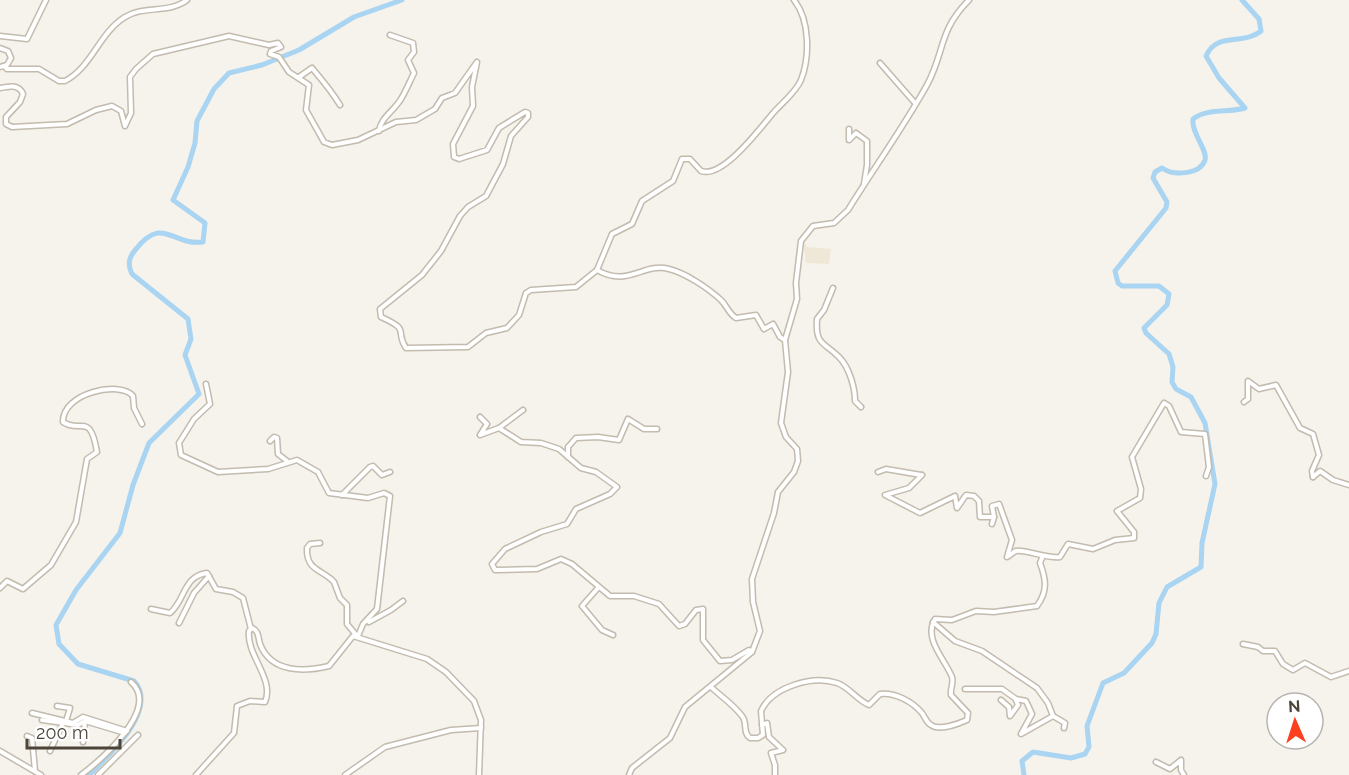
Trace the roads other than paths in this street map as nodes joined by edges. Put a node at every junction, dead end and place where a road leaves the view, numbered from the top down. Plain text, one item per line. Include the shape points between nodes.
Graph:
1 (46, 0) edge
2 (187, 0) edge
3 (795, 0) edge
4 (967, 1) edge
5 (390, 34) dead end
6 (0, 36) edge
7 (0, 48) edge
8 (880, 63) dead end
9 (2, 67) edge
10 (299, 77) junction
11 (0, 88) edge
12 (915, 103) junction
13 (340, 105) dead end
14 (849, 129) dead end
15 (379, 132) junction
16 (863, 189) junction
17 (597, 270) junction
18 (833, 288) dead end
19 (785, 340) junction
20 (206, 384) dead end
21 (1244, 402) dead end
22 (861, 407) dead end
23 (524, 410) dead end
24 (480, 417) dead end
25 (142, 424) dead end
26 (499, 428) junction
27 (657, 429) dead end
28 (270, 441) dead end
29 (568, 458) junction
30 (288, 461) junction
31 (390, 472) dead end
32 (878, 472) dead end
33 (1206, 476) dead end
34 (1349, 485) edge
35 (342, 495) junction
36 (994, 517) junction
37 (992, 524) dead end
38 (320, 543) dead end
39 (1042, 558) junction
40 (210, 576) junction
41 (0, 588) edge
42 (598, 588) junction
43 (403, 601) dead end
44 (151, 609) dead end
45 (932, 622) junction
46 (179, 623) dead end
47 (363, 624) junction
48 (251, 628) junction
49 (613, 635) dead end
50 (358, 636) junction
51 (1243, 644) dead end
52 (752, 652) junction
53 (1349, 671) edge
54 (131, 682) dead end
55 (712, 688) junction
56 (965, 689) dead end
57 (1016, 699) junction
58 (1001, 700) dead end
59 (57, 706) dead end
60 (32, 713) dead end
61 (1053, 716) junction
62 (42, 720) dead end
63 (85, 721) junction
64 (64, 723) junction
65 (762, 725) junction
66 (481, 728) junction
67 (1064, 728) dead end
68 (126, 732) junction
69 (138, 735) dead end
70 (27, 736) dead end
71 (82, 742) dead end
72 (0, 751) edge
73 (50, 751) dead end
74 (1156, 762) dead end
75 (35, 771) junction
76 (41, 775) edge
77 (81, 775) edge
78 (98, 775) edge
79 (196, 775) edge
80 (345, 775) edge
81 (479, 775) edge
82 (629, 775) edge
83 (775, 775) edge
84 (1184, 775) edge

1 - 6 street via 27,39
2 - 9 street via 175,6 140,10 123,18 102,37 82,68 65,81 43,70
3 - 17 street via 809,42 798,85 746,146 712,171 701,171 690,159 682,159 673,181 642,201 629,227 612,234
4 - 12 street via 946,30 928,84
5 - 15 street via 413,43 414,52 408,60 414,73 403,97 381,122
7 - 9 street via 10,55 10,62
8 - 12 street
10 - 11 street via 279,57 271,55 281,47 280,43 269,45 229,36 156,52 136,69 130,77 131,113 126,126 121,111 112,106 67,124 12,127 6,124 6,117 23,94 13,86
10 - 13 street via 312,68
10 - 15 street via 309,85 306,110 326,144 349,142
12 - 16 street
14 - 16 street via 848,138 856,134 867,141
15 - 17 street via 435,109 442,98 455,93 476,62 473,106 453,144 454,158 487,150 499,128 525,112 528,115 511,136 503,164 486,196 460,216 422,275 380,309 381,317 399,326 406,348 468,347 486,333 507,328 519,315 526,293 531,290 576,287
16 - 19 street via 842,218 813,226 801,241 797,299
17 - 19 street via 616,278 657,268 675,270 721,300 732,316 756,315 760,326 768,329 774,324
18 - 22 street via 817,319 818,338 840,358 855,388 855,401
19 - 52 street via 788,372 781,423 786,437 797,449 798,461 778,492 752,579 760,631
20 - 30 street via 210,404 182,437 181,455 218,472 268,469
21 - 34 street via 1248,399 1248,381 1259,389 1276,385 1300,428 1313,434 1319,458 1313,477 1320,471
23 - 26 street
24 - 26 street via 487,424 480,435
25 - 41 street via 133,396 124,391 84,393 70,405 63,422 87,427 97,452 87,459 76,522 51,565 32,584 23,589 7,581
26 - 29 street via 521,442 559,449
27 - 29 street via 644,429 628,419 619,440 576,438 568,447
28 - 30 street via 278,438 278,454
29 - 42 street via 581,468 596,471 617,489 576,509 567,524 505,549 492,564 498,572 537,569 561,559
30 - 35 street via 297,459 315,469 326,491
31 - 35 street via 382,475 373,466
32 - 36 street via 886,469 922,475 909,488 885,495 915,512 928,511 955,496 957,508 966,495 979,501 981,517
33 - 39 street via 1209,467 1205,434 1181,432 1164,403 1132,457 1140,498 1117,511 1135,537 1092,549 1068,544 1060,557
35 - 47 street via 368,498 384,493 391,499 377,609
36 - 37 street
36 - 39 street via 993,506 999,504 1012,540 1006,556 1019,551
38 - 50 street via 307,548 310,565 334,582 346,605 347,624
39 - 45 street via 1046,592 1037,606 981,610 956,620
40 - 44 street via 196,576 170,613
40 - 46 street via 194,593
40 - 48 street via 216,589 243,598
42 - 49 street via 582,606 602,630
42 - 52 street via 610,596 634,596 659,604 679,626 696,610 703,609 703,640 720,661
43 - 47 street
45 - 61 street via 1036,688
45 - 65 street via 933,644 953,679 951,695 968,713 967,720 938,728 922,712 892,693 880,694 869,705 836,683 812,682 783,688 775,694 761,711
47 - 50 street
48 - 50 street via 256,630 263,650 272,660 285,668 305,670 329,666 349,638
48 - 79 street via 249,646 267,697 265,702 250,701 237,706 234,733
50 - 66 street via 412,653 441,668 478,705
51 - 53 street via 1275,651 1283,664 1293,670 1305,663 1331,677
52 - 55 street
54 - 68 street via 136,686 140,704
55 - 65 street via 741,715 747,736 761,737 765,732
55 - 82 street via 685,707 670,738 632,768
56 - 57 street via 1002,689
57 - 58 street via 1018,705 1010,716 1009,707
57 - 61 street via 1026,701 1032,710 1022,734
59 - 64 street via 70,708
60 - 64 street
61 - 67 street via 1065,723
62 - 64 street
63 - 64 street via 78,725
63 - 68 street
63 - 71 street
64 - 68 street via 76,723 83,717
64 - 73 street
65 - 83 street via 766,723 769,737 783,750 771,753
66 - 80 street via 451,730 385,747
66 - 81 street
68 - 77 street
69 - 78 street
70 - 75 street via 33,738
72 - 75 street
74 - 84 street via 1170,769 1181,760
75 - 76 street

